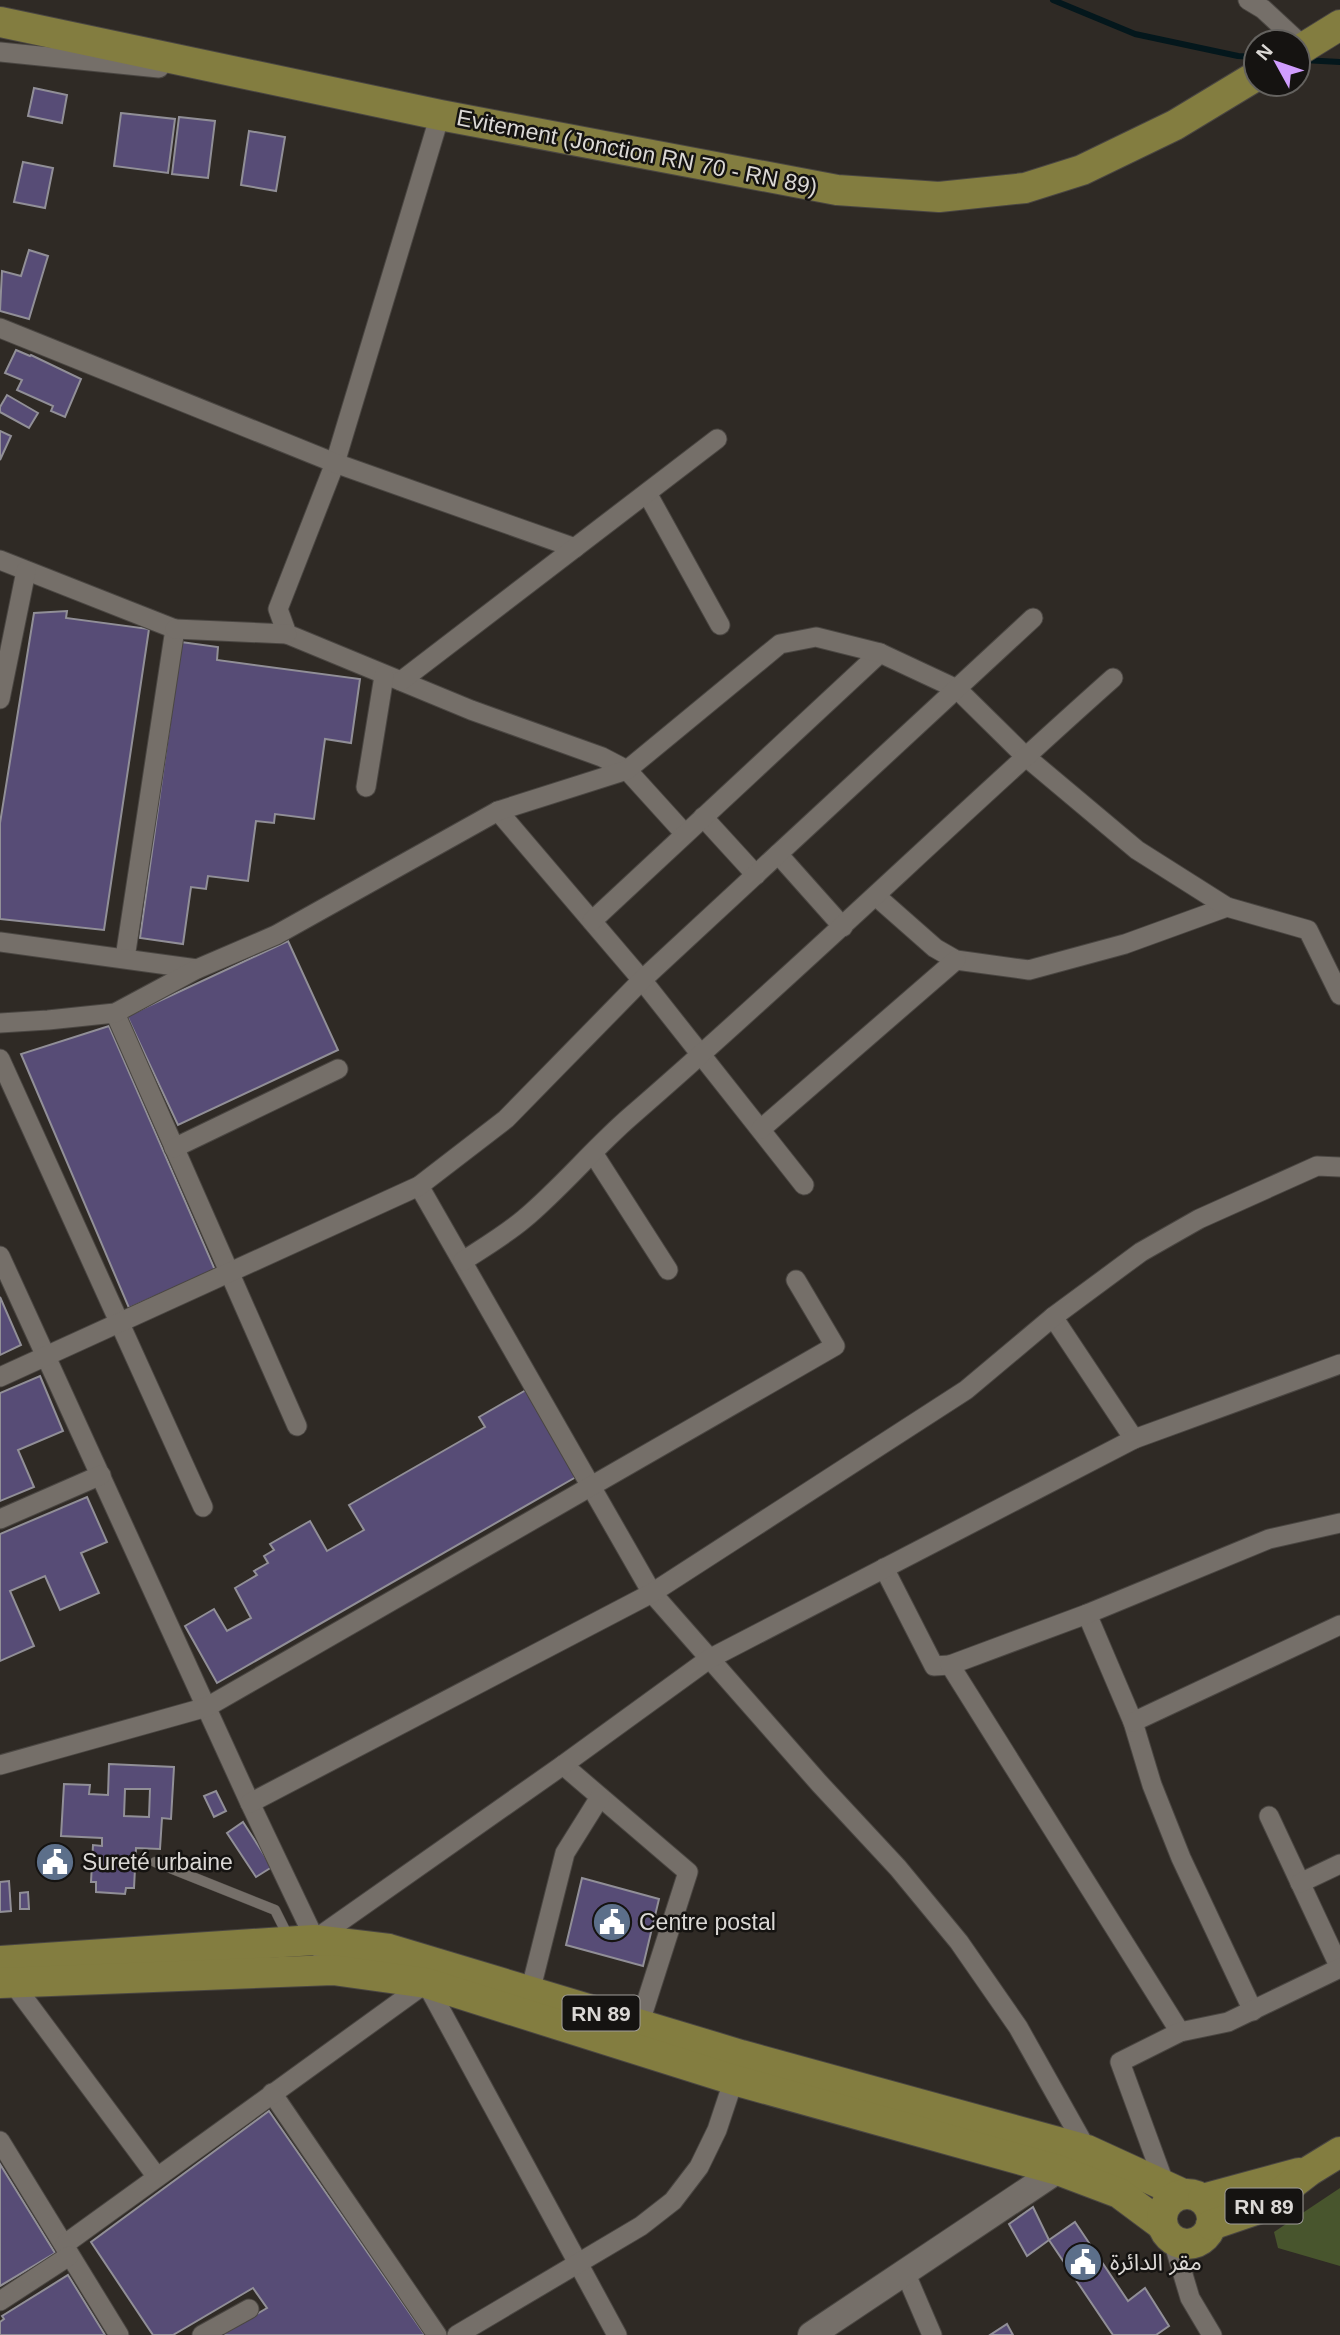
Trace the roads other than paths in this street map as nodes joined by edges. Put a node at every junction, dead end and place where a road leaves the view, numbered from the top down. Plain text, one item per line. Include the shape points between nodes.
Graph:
1 (1248, 0) edge
2 (0, 22) edge
3 (1340, 25) edge
4 (1281, 28) edge
5 (1312, 42) edge
6 (0, 52) edge
7 (275, 80) junction
8 (1242, 84) edge
9 (440, 115) junction
10 (0, 328) edge
11 (717, 439) dead end
12 (335, 463) junction
13 (647, 493) junction
14 (575, 548) junction
15 (0, 560) edge
16 (26, 571) junction
17 (1033, 618) dead end
18 (720, 625) dead end
19 (175, 629) junction
20 (288, 634) junction
21 (880, 653) junction
22 (1113, 678) dead end
23 (393, 679) junction
24 (957, 689) junction
25 (0, 699) edge
26 (1025, 757) junction
27 (627, 770) junction
28 (366, 787) dead end
29 (498, 811) junction
30 (703, 817) junction
31 (685, 834) junction
32 (778, 854) junction
33 (755, 875) junction
34 (876, 896) junction
35 (1227, 906) junction
36 (592, 921) junction
37 (843, 927) junction
38 (0, 942) edge
39 (125, 957) junction
40 (956, 960) junction
41 (197, 969) junction
42 (642, 980) junction
43 (1340, 995) edge
44 (115, 1013) junction
45 (0, 1023) edge
46 (702, 1055) junction
47 (0, 1059) edge
48 (338, 1069) dead end
49 (761, 1129) junction
50 (174, 1148) junction
51 (593, 1153) junction
52 (1340, 1167) edge
53 (804, 1185) dead end
54 (419, 1186) junction
55 (0, 1256) edge
56 (463, 1261) junction
57 (668, 1270) dead end
58 (229, 1273) junction
59 (796, 1280) dead end
60 (1053, 1317) junction
61 (120, 1324) junction
62 (46, 1357) junction
63 (1340, 1364) edge
64 (0, 1377) edge
65 (297, 1426) dead end
66 (1134, 1439) junction
67 (101, 1475) junction
68 (592, 1487) junction
69 (203, 1507) dead end
70 (0, 1519) edge
71 (1340, 1523) edge
72 (884, 1567) junction
73 (652, 1593) junction
74 (1087, 1614) junction
75 (1340, 1625) edge
76 (709, 1658) junction
77 (950, 1665) junction
78 (207, 1707) junction
79 (1133, 1722) junction
80 (0, 1765) edge
81 (563, 1765) junction
82 (600, 1797) junction
83 (250, 1803) junction
84 (1269, 1816) dead end
85 (155, 1862) dead end
86 (1340, 1864) edge
87 (1300, 1883) junction
88 (302, 1940) junction
89 (1340, 1968) edge
90 (333, 1970) junction
91 (4, 1975) edge
92 (426, 1983) junction
93 (530, 1992) junction
94 (1253, 2011) junction
95 (639, 2025) junction
96 (1180, 2032) junction
97 (737, 2068) junction
98 (272, 2093) junction
99 (0, 2141) edge
100 (1087, 2150) junction
101 (1340, 2152) edge
102 (1058, 2170) junction
103 (156, 2177) junction
104 (1191, 2201) junction
105 (1168, 2233) junction
106 (67, 2250) junction
107 (578, 2262) junction
108 (905, 2272) junction
109 (0, 2301) edge
110 (249, 2309) dead end
111 (820, 2332) edge
112 (119, 2335) edge
113 (202, 2335) edge
114 (438, 2335) edge
115 (457, 2335) edge
116 (617, 2335) edge
117 (932, 2335) edge
118 (1212, 2335) edge

1 - 4 street
2 - 7 main road, Evitement (Jonction RN 70 - RN 89)
3 - 5 main road
6 - 7 street
7 - 9 main road, Evitement (Jonction RN 70 - RN 89)
8 - 9 main road, Evitement (Jonction RN 70 - RN 89) via 1175,125 1082,170 1024,188 939,197 837,190
9 - 12 street
10 - 12 street
11 - 13 street
12 - 14 street
12 - 20 street via 278,609
13 - 14 street
13 - 18 street
14 - 23 street
15 - 16 street
16 - 19 street
16 - 25 street
17 - 24 street
19 - 20 street
19 - 39 street
20 - 23 street
21 - 24 street
21 - 27 street via 816,637 780,644
21 - 30 street
22 - 26 street
23 - 27 street
23 - 28 street
24 - 26 street
24 - 32 street
26 - 34 street
26 - 35 street via 1137,850
27 - 29 street
27 - 31 street
29 - 36 street
29 - 41 street via 276,935
30 - 31 street
30 - 33 street
31 - 36 street
32 - 33 street
32 - 37 street
33 - 42 street
34 - 37 street
34 - 40 street via 935,948
35 - 40 street via 1125,944 1028,970
35 - 43 street via 1308,930
36 - 42 street
37 - 46 street
38 - 39 street
39 - 41 street
40 - 49 street
41 - 44 street
42 - 46 street
42 - 54 street via 506,1119
44 - 45 street
44 - 50 street
46 - 49 street
46 - 51 street
47 - 61 street
48 - 50 street
49 - 53 street
50 - 58 street
51 - 56 street via 522,1221
51 - 57 street
52 - 60 street via 1317,1166 1199,1219 1140,1252
54 - 56 street
54 - 58 street
55 - 62 street
56 - 68 street
58 - 61 street
58 - 65 street
59 - 68 street via 835,1346
60 - 66 street
60 - 73 street via 966,1390
61 - 62 street
61 - 69 street
62 - 64 street
62 - 67 street
63 - 66 street
66 - 72 street
67 - 70 street
67 - 78 street
68 - 73 street
68 - 78 street
71 - 74 street via 1269,1539
72 - 76 street
72 - 77 street via 934,1666
73 - 76 street
73 - 83 street
74 - 77 street
74 - 79 street
75 - 79 street
76 - 81 street
76 - 100 street via 959,1942 1018,2027
77 - 96 street
78 - 80 street
78 - 83 street
79 - 94 street via 1181,1858
81 - 82 street
81 - 88 street
82 - 93 street via 565,1853
82 - 95 street via 688,1872
83 - 88 street
84 - 87 street
85 - 88 lane via 275,1910
86 - 87 street
87 - 89 street
88 - 90 street
88 - 91 main road, RN 89
88 - 93 main road, RN 89 via 389,1949
89 - 94 street
90 - 91 main road, RN 89
90 - 92 main road, RN 89
91 - 103 street
92 - 97 main road, RN 89
92 - 98 street
92 - 107 street
93 - 95 main road, RN 89
94 - 96 street via 1228,2022
95 - 97 main road, RN 89
96 - 104 street via 1120,2062
97 - 100 main road, RN 89
97 - 102 main road, RN 89
97 - 107 street via 699,2168 673,2201 641,2226
98 - 103 street
98 - 114 street
99 - 106 street
100 - 102 street
100 - 104 main road, RN 89
101 - 104 main road, RN 89 via 1261,2208
102 - 105 main road, RN 89 via 1119,2193
102 - 108 street
103 - 106 street
104 - 105 main road via 1175,2196 1163,2208
104 - 105 main road via 1200,2240 1182,2244
105 - 118 street via 1190,2298
106 - 109 street
106 - 112 street
107 - 115 street
107 - 116 street
108 - 111 street
108 - 117 street
110 - 113 street

